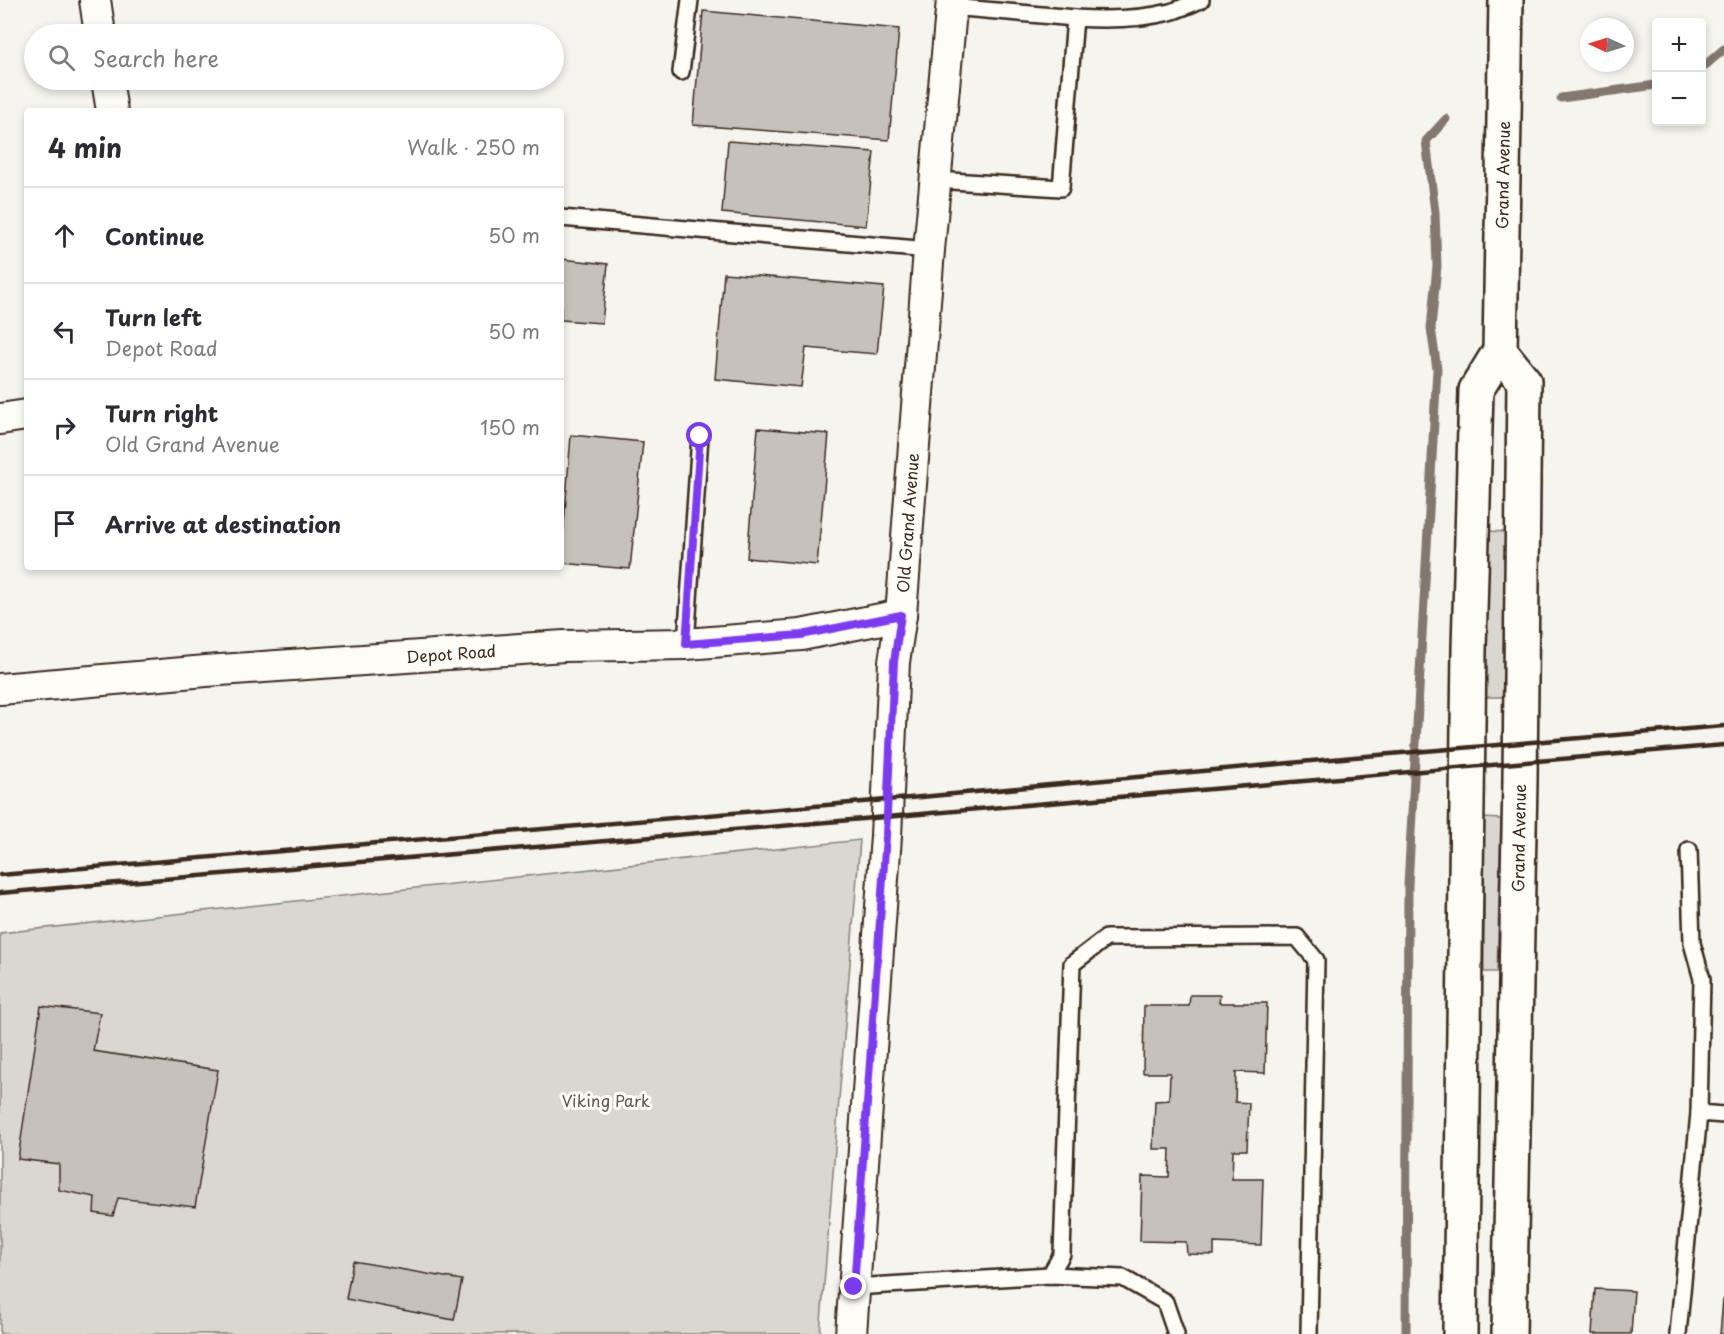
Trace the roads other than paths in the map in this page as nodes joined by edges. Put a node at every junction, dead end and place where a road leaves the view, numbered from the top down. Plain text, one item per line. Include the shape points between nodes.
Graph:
1 (95, 0) edge
2 (690, 0) edge
3 (1201, 0) edge
4 (1506, 0) edge
5 (951, 4) edge
6 (1075, 18) junction
7 (99, 24) edge
8 (681, 72) dead end
9 (109, 90) edge
10 (112, 108) edge
11 (936, 180) junction
12 (564, 219) edge
13 (929, 250) junction
14 (1500, 351) junction
15 (24, 415) edge
16 (0, 418) edge
17 (700, 436) dead end
18 (901, 615) junction
19 (686, 644) junction
20 (0, 689) edge
21 (1689, 850) dead end
22 (1699, 1113) junction
23 (1724, 1114) edge
24 (1050, 1275) junction
25 (854, 1287) junction
26 (851, 1334) edge
27 (1176, 1334) edge
28 (1309, 1334) edge
29 (1460, 1334) edge
30 (1509, 1334) edge
31 (1678, 1334) edge

1 - 7 street
2 - 8 lane
3 - 6 lane via 1172,12 1142,18
4 - 14 main road, Grand Avenue
5 - 6 lane
5 - 11 street, Old Grand Avenue
6 - 11 lane via 1061,188
9 - 10 street
11 - 13 street, Old Grand Avenue
12 - 13 lane
13 - 18 street, Old Grand Avenue
14 - 29 main road via 1476,390
14 - 30 main road, Grand Avenue via 1524,381
15 - 16 street
17 - 19 lane
18 - 19 street, Depot Road via 801,635
18 - 25 street, Old Grand Avenue via 894,662 886,836
19 - 20 street, Depot Road via 564,645
21 - 22 lane via 1692,944 1702,979
22 - 23 lane
22 - 31 lane
24 - 25 lane
24 - 27 lane via 1123,1278 1165,1302
24 - 28 lane via 1062,1254 1072,964 1106,938 1297,937 1316,960
25 - 26 street, Old Grand Avenue

